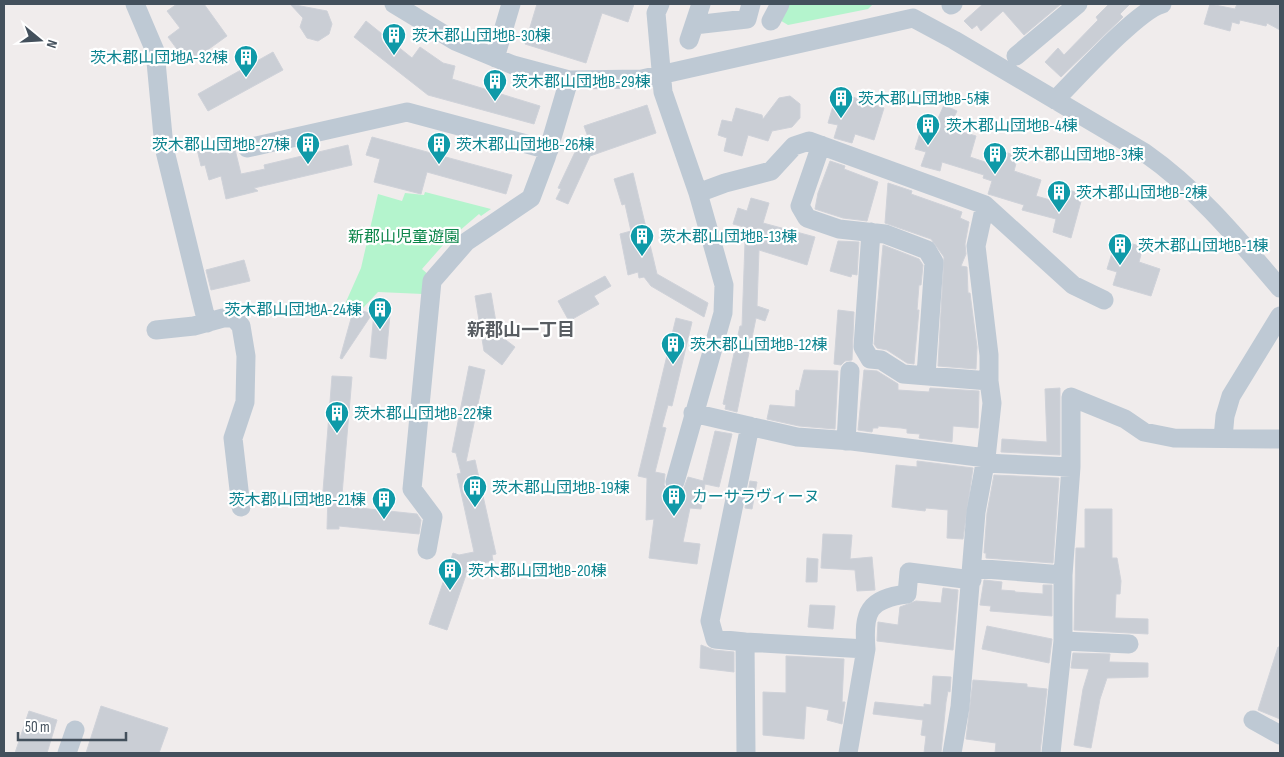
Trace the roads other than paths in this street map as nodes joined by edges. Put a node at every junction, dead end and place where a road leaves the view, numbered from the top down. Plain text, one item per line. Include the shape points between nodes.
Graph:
1 (135, 4) edge
2 (394, 4) edge
3 (512, 4) edge
4 (660, 4) edge
5 (701, 4) edge
6 (751, 4) edge
7 (780, 4) edge
8 (1078, 4) edge
9 (1154, 5) edge
10 (913, 11) edge
11 (771, 21) dead end
12 (1016, 56) dead end
13 (495, 58) junction
14 (662, 74) junction
15 (569, 80) junction
16 (1055, 100) junction
17 (821, 146) junction
18 (247, 148) dead end
19 (549, 150) junction
20 (698, 193) junction
21 (985, 205) junction
22 (871, 232) junction
23 (1280, 288) edge
24 (1104, 300) dead end
25 (1280, 316) edge
26 (207, 322) junction
27 (156, 330) dead end
28 (850, 371) dead end
29 (926, 375) junction
30 (989, 381) junction
31 (693, 413) junction
32 (750, 426) junction
33 (1223, 438) junction
34 (1280, 439) edge
35 (846, 441) junction
36 (986, 461) junction
37 (1072, 467) junction
38 (675, 482) dead end
39 (240, 507) dead end
40 (427, 550) dead end
41 (972, 574) junction
42 (1063, 576) junction
43 (1063, 641) junction
44 (745, 642) junction
45 (1129, 644) dead end
46 (866, 649) junction
47 (1253, 720) dead end
48 (75, 730) dead end
49 (1280, 735) edge
50 (68, 753) edge
51 (746, 753) edge
52 (848, 753) edge
53 (952, 753) edge
54 (1051, 753) edge

1 - 26 street via 155,51 164,147
2 - 13 street via 455,42
3 - 13 street
4 - 14 street via 656,13
5 - 6 street via 691,32 746,19
7 - 11 street
8 - 12 street
9 - 16 street
10 - 14 street
10 - 16 street
13 - 15 street
14 - 15 street via 642,79
14 - 20 street via 663,92
15 - 19 street
16 - 23 street via 1172,172 1222,221
17 - 20 street via 809,141 794,146 771,171
17 - 21 street
17 - 22 street via 800,206 807,218 840,229
18 - 19 street via 407,112
19 - 40 street via 531,198 466,242 432,280 412,489 433,517
20 - 31 street via 724,285 722,313
21 - 24 street via 1073,285
21 - 30 street via 976,246
22 - 29 street via 927,250 934,262
22 - 29 street via 863,347 870,359 881,360 903,374
25 - 33 street via 1231,396
26 - 27 street
26 - 39 street via 234,318 241,326 246,356 245,402 233,438
28 - 35 street
29 - 30 street
30 - 36 street via 992,403
31 - 32 street
31 - 38 street
32 - 35 street via 797,438
32 - 44 street via 710,621 714,639
33 - 34 street
33 - 37 street via 1174,438 1144,432 1125,419 1071,396
35 - 36 street
36 - 37 street
36 - 41 street via 976,512
37 - 42 street
41 - 42 street
41 - 46 street via 909,572 907,594 888,596 872,607 864,623
41 - 53 street via 960,707
42 - 43 street
43 - 45 street
43 - 54 street
44 - 46 street
44 - 51 street
46 - 52 street
47 - 49 street
48 - 50 street

